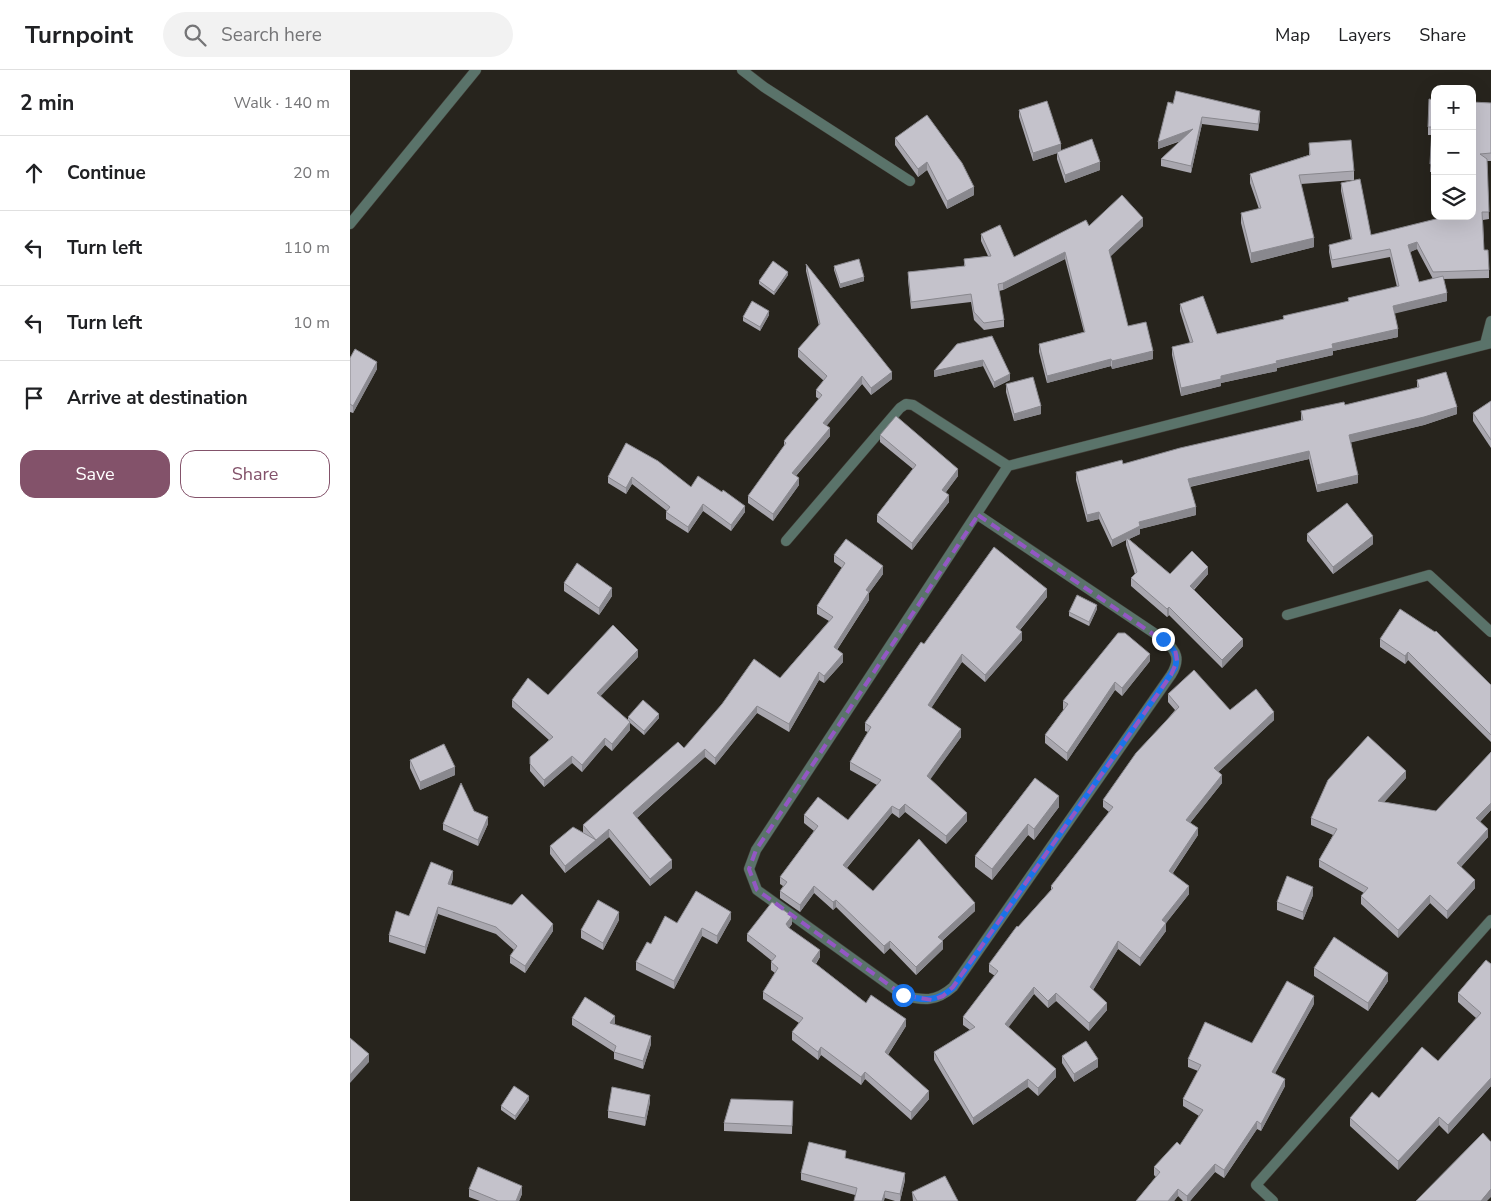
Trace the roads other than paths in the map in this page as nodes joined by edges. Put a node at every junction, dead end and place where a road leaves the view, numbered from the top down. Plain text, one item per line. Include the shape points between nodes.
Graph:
1 (476, 70) edge
2 (742, 70) edge
3 (910, 181) dead end
4 (350, 224) edge
5 (1491, 321) edge
6 (1488, 343) edge
7 (1008, 466) junction
8 (978, 516) junction
9 (786, 541) dead end
10 (1287, 615) dead end
11 (1491, 632) edge
12 (1491, 920) edge
13 (1273, 1201) edge

1 - 4 street
2 - 3 street
5 - 6 street
6 - 7 street
7 - 8 street
7 - 9 street via 913,405 906,404
8 - 8 street via 756,850 749,869 758,890 903,995 920,1000 932,1000 953,988 1177,661 1175,649 1163,639
10 - 11 street via 1429,574
12 - 13 street via 1256,1185

